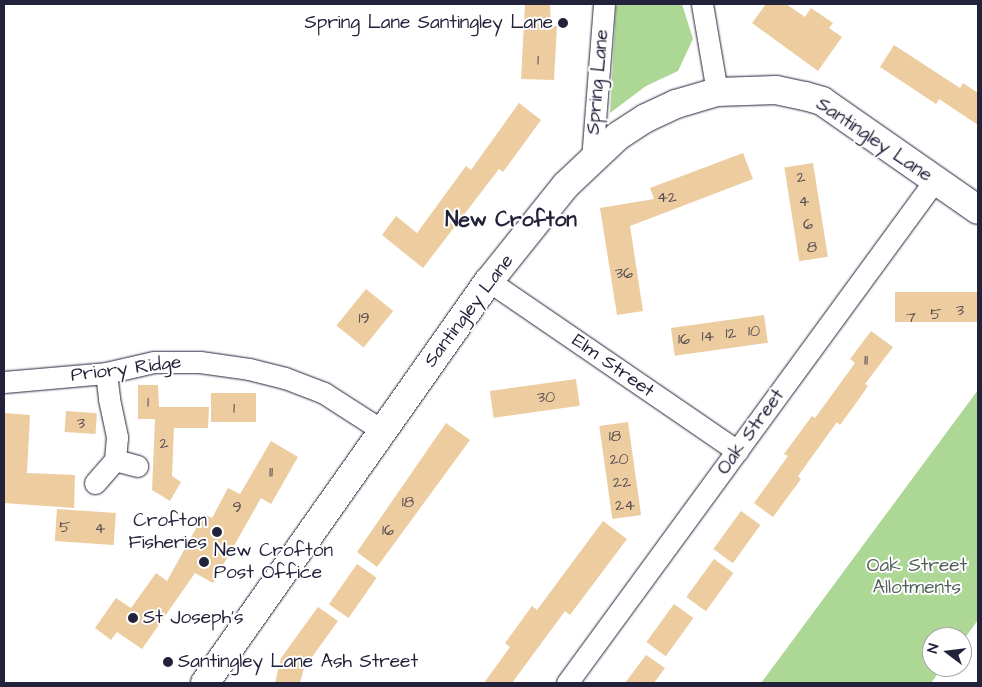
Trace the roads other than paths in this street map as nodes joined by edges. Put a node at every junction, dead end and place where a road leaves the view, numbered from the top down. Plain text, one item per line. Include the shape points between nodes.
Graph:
1 (604, 4) edge
2 (702, 4) edge
3 (717, 92) junction
4 (592, 160) junction
5 (935, 180) junction
6 (978, 210) edge
7 (489, 280) junction
8 (106, 373) junction
9 (4, 382) edge
10 (383, 430) junction
11 (737, 451) junction
12 (115, 460) junction
13 (137, 466) dead end
14 (95, 483) dead end
15 (205, 683) edge
16 (567, 683) edge

1 - 4 street, Spring Lane
2 - 3 street
3 - 4 street, Santingley Lane via 676,104 646,118 618,136
3 - 5 street, Santingley Lane via 776,90 822,101
4 - 7 street, Santingley Lane via 566,185
5 - 6 street, Santingley Lane
5 - 11 street, Oak Street
7 - 10 street, Santingley Lane
7 - 11 street, Elm Street
8 - 9 street, Priory Ridge
8 - 10 street, Priory Ridge via 154,362 200,362 250,369 324,393
8 - 12 street via 117,437
10 - 15 street, Santingley Lane
11 - 16 street, Oak Street
12 - 13 street
12 - 14 street

